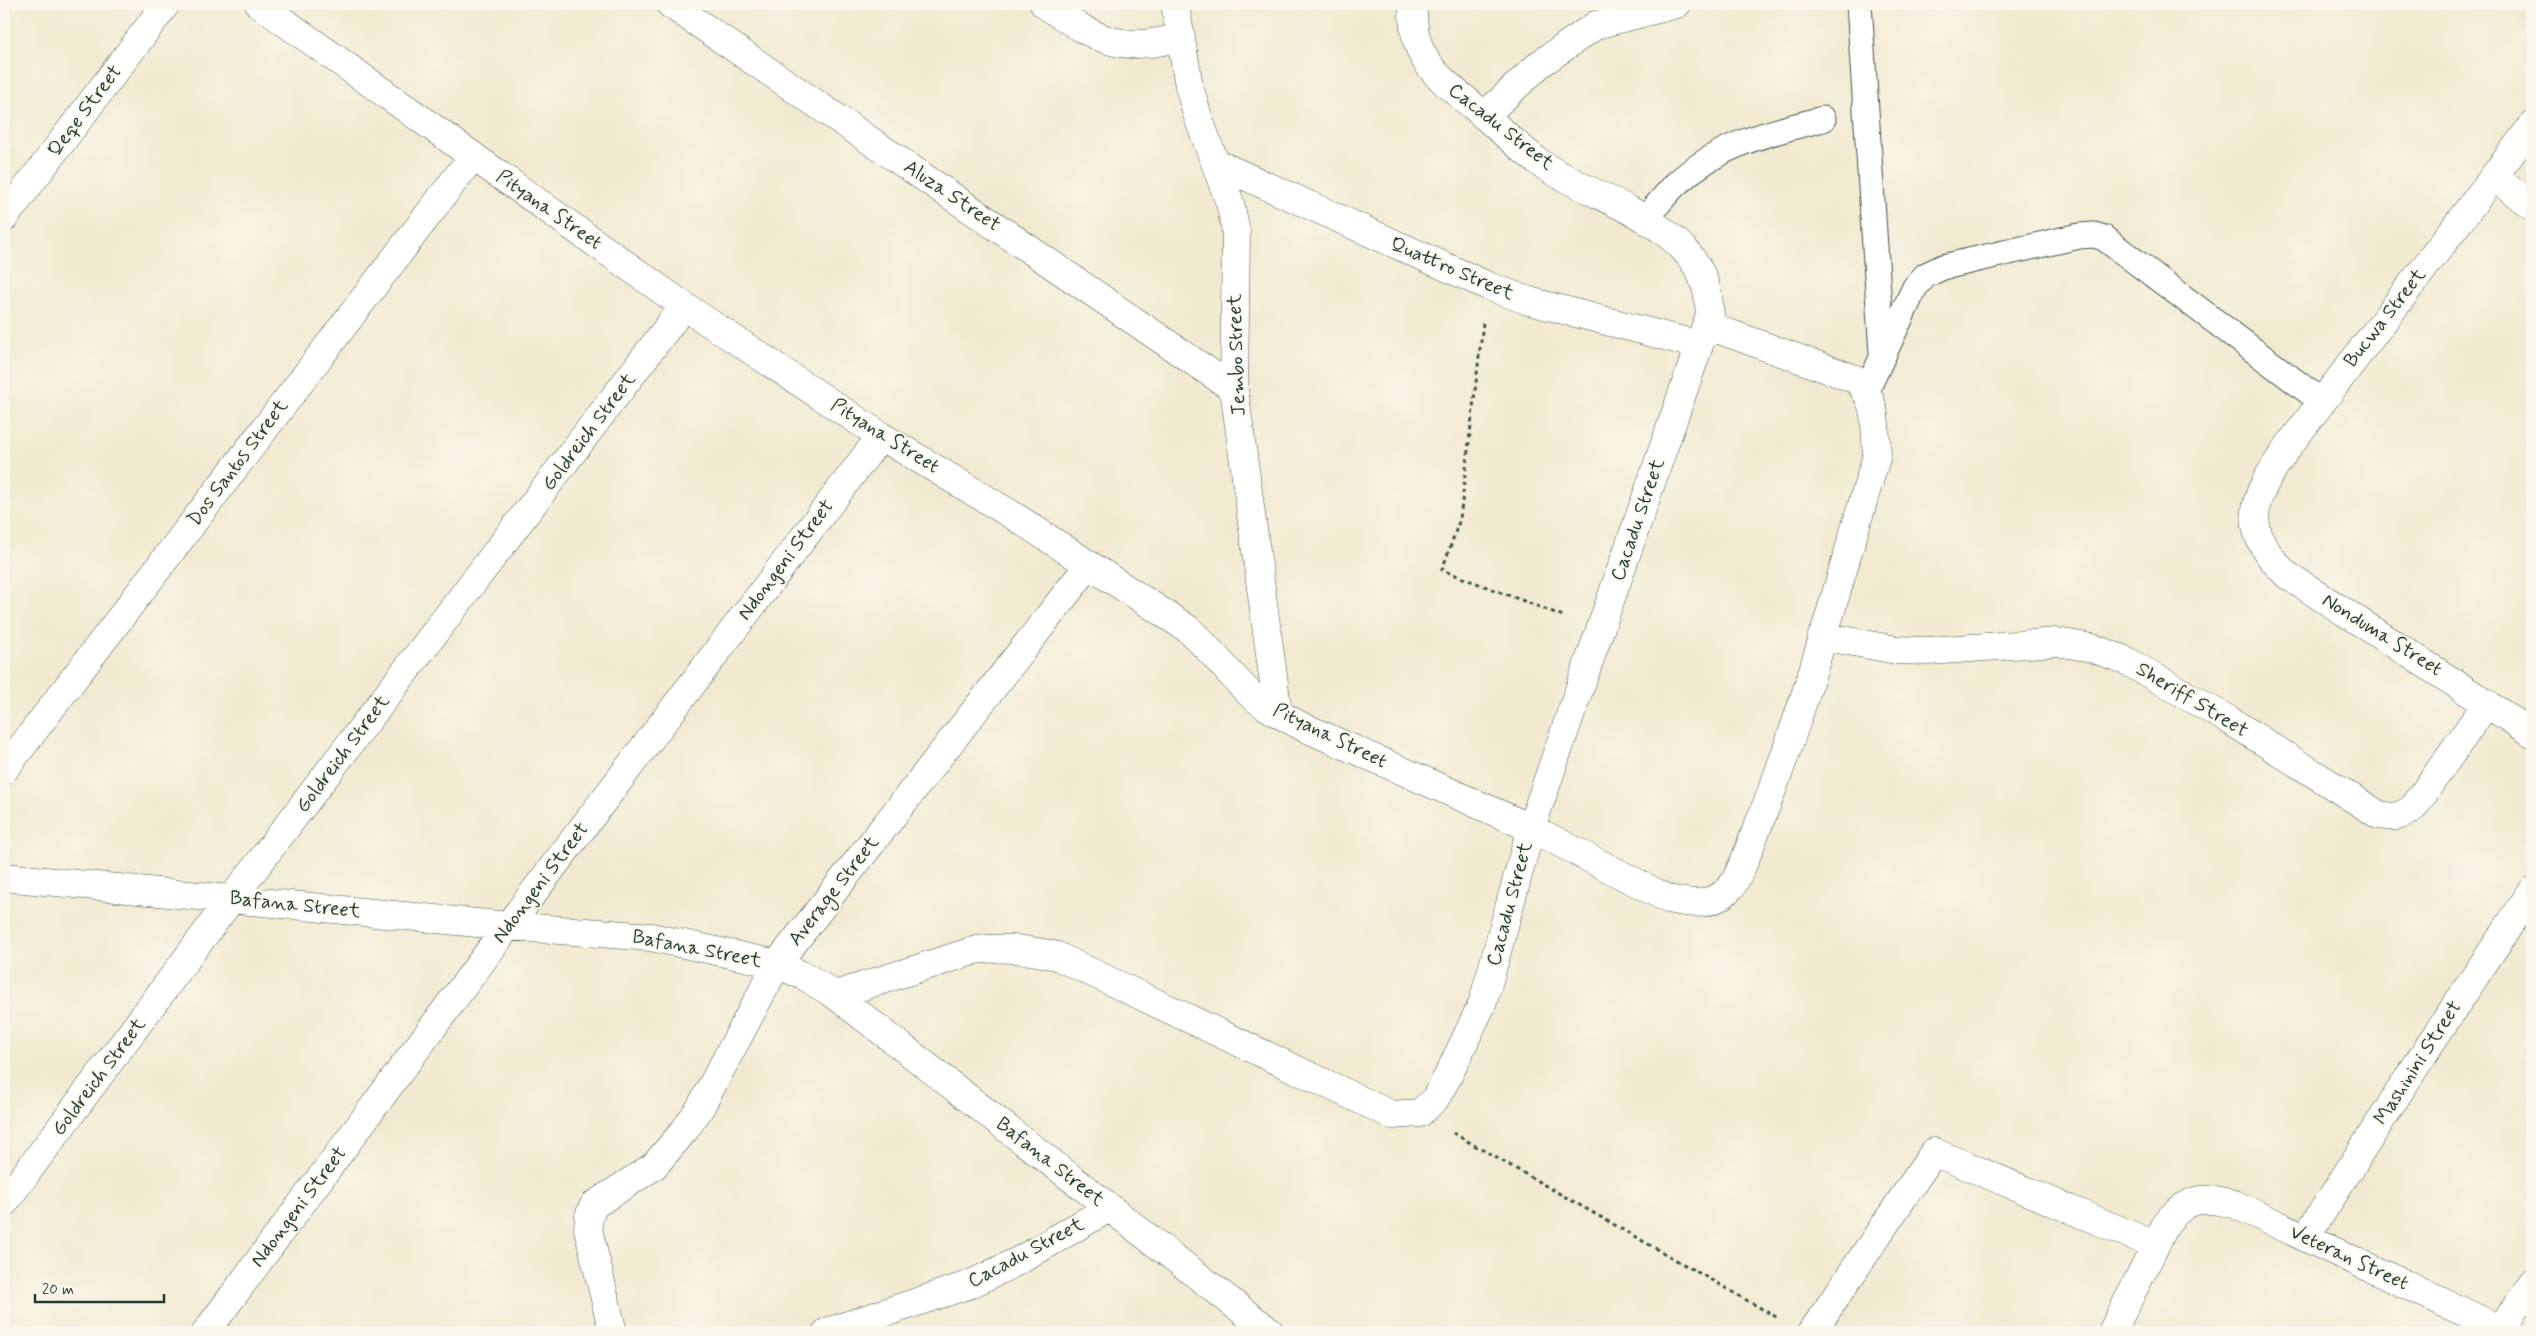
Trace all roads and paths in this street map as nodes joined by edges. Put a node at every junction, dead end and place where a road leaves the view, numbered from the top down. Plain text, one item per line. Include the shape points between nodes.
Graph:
1 (166, 4) edge
2 (259, 4) edge
3 (670, 4) edge
4 (1044, 4) edge
5 (1175, 4) edge
6 (1413, 4) edge
7 (1677, 4) edge
8 (1860, 4) edge
9 (1181, 37) junction
10 (1484, 116) junction
11 (1823, 120) dead end
12 (2532, 126) edge
13 (473, 156) junction
14 (1216, 163) junction
15 (2494, 177) junction
16 (2532, 206) edge
17 (4, 218) edge
18 (1646, 220) junction
19 (1488, 286) junction
20 (684, 306) junction
21 (1702, 335) junction
22 (1882, 357) junction
23 (1234, 388) junction
24 (1867, 390) junction
25 (2321, 401) junction
26 (881, 436) junction
27 (2255, 518) joint
28 (1088, 566) junction
29 (1600, 629) junction
30 (1822, 636) junction
31 (2487, 703) junction
32 (1278, 713) junction
33 (2532, 733) edge
34 (4, 770) edge
35 (1531, 828) junction
36 (4, 877) edge
37 (2532, 891) edge
38 (233, 898) junction
39 (508, 926) junction
40 (777, 964) junction
41 (835, 996) junction
42 (1420, 1113) junction
43 (4, 1203) edge
44 (1109, 1208) junction
45 (2306, 1237) junction
46 (2155, 1245) junction
47 (2532, 1283) edge
48 (1785, 1322) dead end
49 (2503, 1331) edge
50 (206, 1332) edge
51 (613, 1332) edge
52 (827, 1332) edge
53 (1270, 1332) edge
54 (1812, 1332) edge
55 (2112, 1332) edge

1 - 17 street, Qeqe Street
2 - 13 street, Pityana Street
3 - 23 street, Aluza Street
4 - 9 street via 1077,26 1128,46
5 - 9 street, Jembo Street
6 - 10 street, Cacadu Street via 1416,39 1434,74
7 - 10 street via 1596,25 1540,64
8 - 22 lane
9 - 14 street, Jembo Street via 1194,102
10 - 18 street, Cacadu Street via 1541,163
11 - 18 lane via 1730,146 1674,186
12 - 15 street, Bucwa Street
13 - 20 street, Pityana Street
13 - 34 street, Dos Santos Street
14 - 19 street, Quattro Street
14 - 23 street, Jembo Street via 1236,231
15 - 16 street
15 - 25 street, Bucwa Street
18 - 21 street, Cacadu Street via 1676,243 1698,269 1707,291 1710,314
19 - 21 street, Quattro Street via 1529,301
19 - 29 path via 1460,519 1442,570
20 - 26 street, Pityana Street
20 - 38 street, Goldreich Street
21 - 24 street, Quattro Street via 1855,379
21 - 29 street, Cacadu Street
22 - 24 lane
22 - 25 lane via 1915,287 1926,275 1943,267 2094,235 2104,238
23 - 32 street, Jembo Street
24 - 30 street, Pityana Street via 1873,404 1877,455
25 - 27 street, Bucwa Street via 2266,478 2256,501
26 - 28 street, Pityana Street via 1017,518
26 - 39 street, Ndongeni Street
27 - 31 street, Nonduma Street via 2259,538 2273,561 2287,575
28 - 32 street, Pityana Street via 1188,629 1248,692
28 - 40 street, Average Street
29 - 35 street, Cacadu Street
30 - 31 street, Sheriff Street via 1904,650 2057,642 2092,648 2125,660 2229,720 2378,815 2391,818 2403,816 2413,808
30 - 35 street, Pityana Street via 1782,767 1732,887 1714,900 1691,905 1668,899
31 - 33 street, Nonduma Street
32 - 35 street, Pityana Street
35 - 42 street, Cacadu Street via 1483,1002 1448,1076 1435,1098
36 - 38 street, Bafana Street
37 - 45 street, Mashinini Street
38 - 39 street, Bafana Street
38 - 43 street, Goldreich Street
39 - 40 street, Bafana Street via 652,937
39 - 50 street, Ndongeni Street
40 - 41 street, Bafana Street via 806,977
40 - 51 street, Average Street via 700,1108 684,1131 654,1166 594,1205 589,1216 592,1252
41 - 42 street via 976,950 1024,948 1066,960 1392,1115
41 - 44 street, Bafana Street
42 - 48 path
44 - 52 street, Cacadu Street via 1020,1260 971,1284
44 - 53 street, Bafana Street
45 - 46 street, Veteran Street via 2234,1204 2200,1198 2178,1210 2167,1222
45 - 49 street, Veteran Street
46 - 54 street via 1934,1152
46 - 55 street
47 - 49 street

